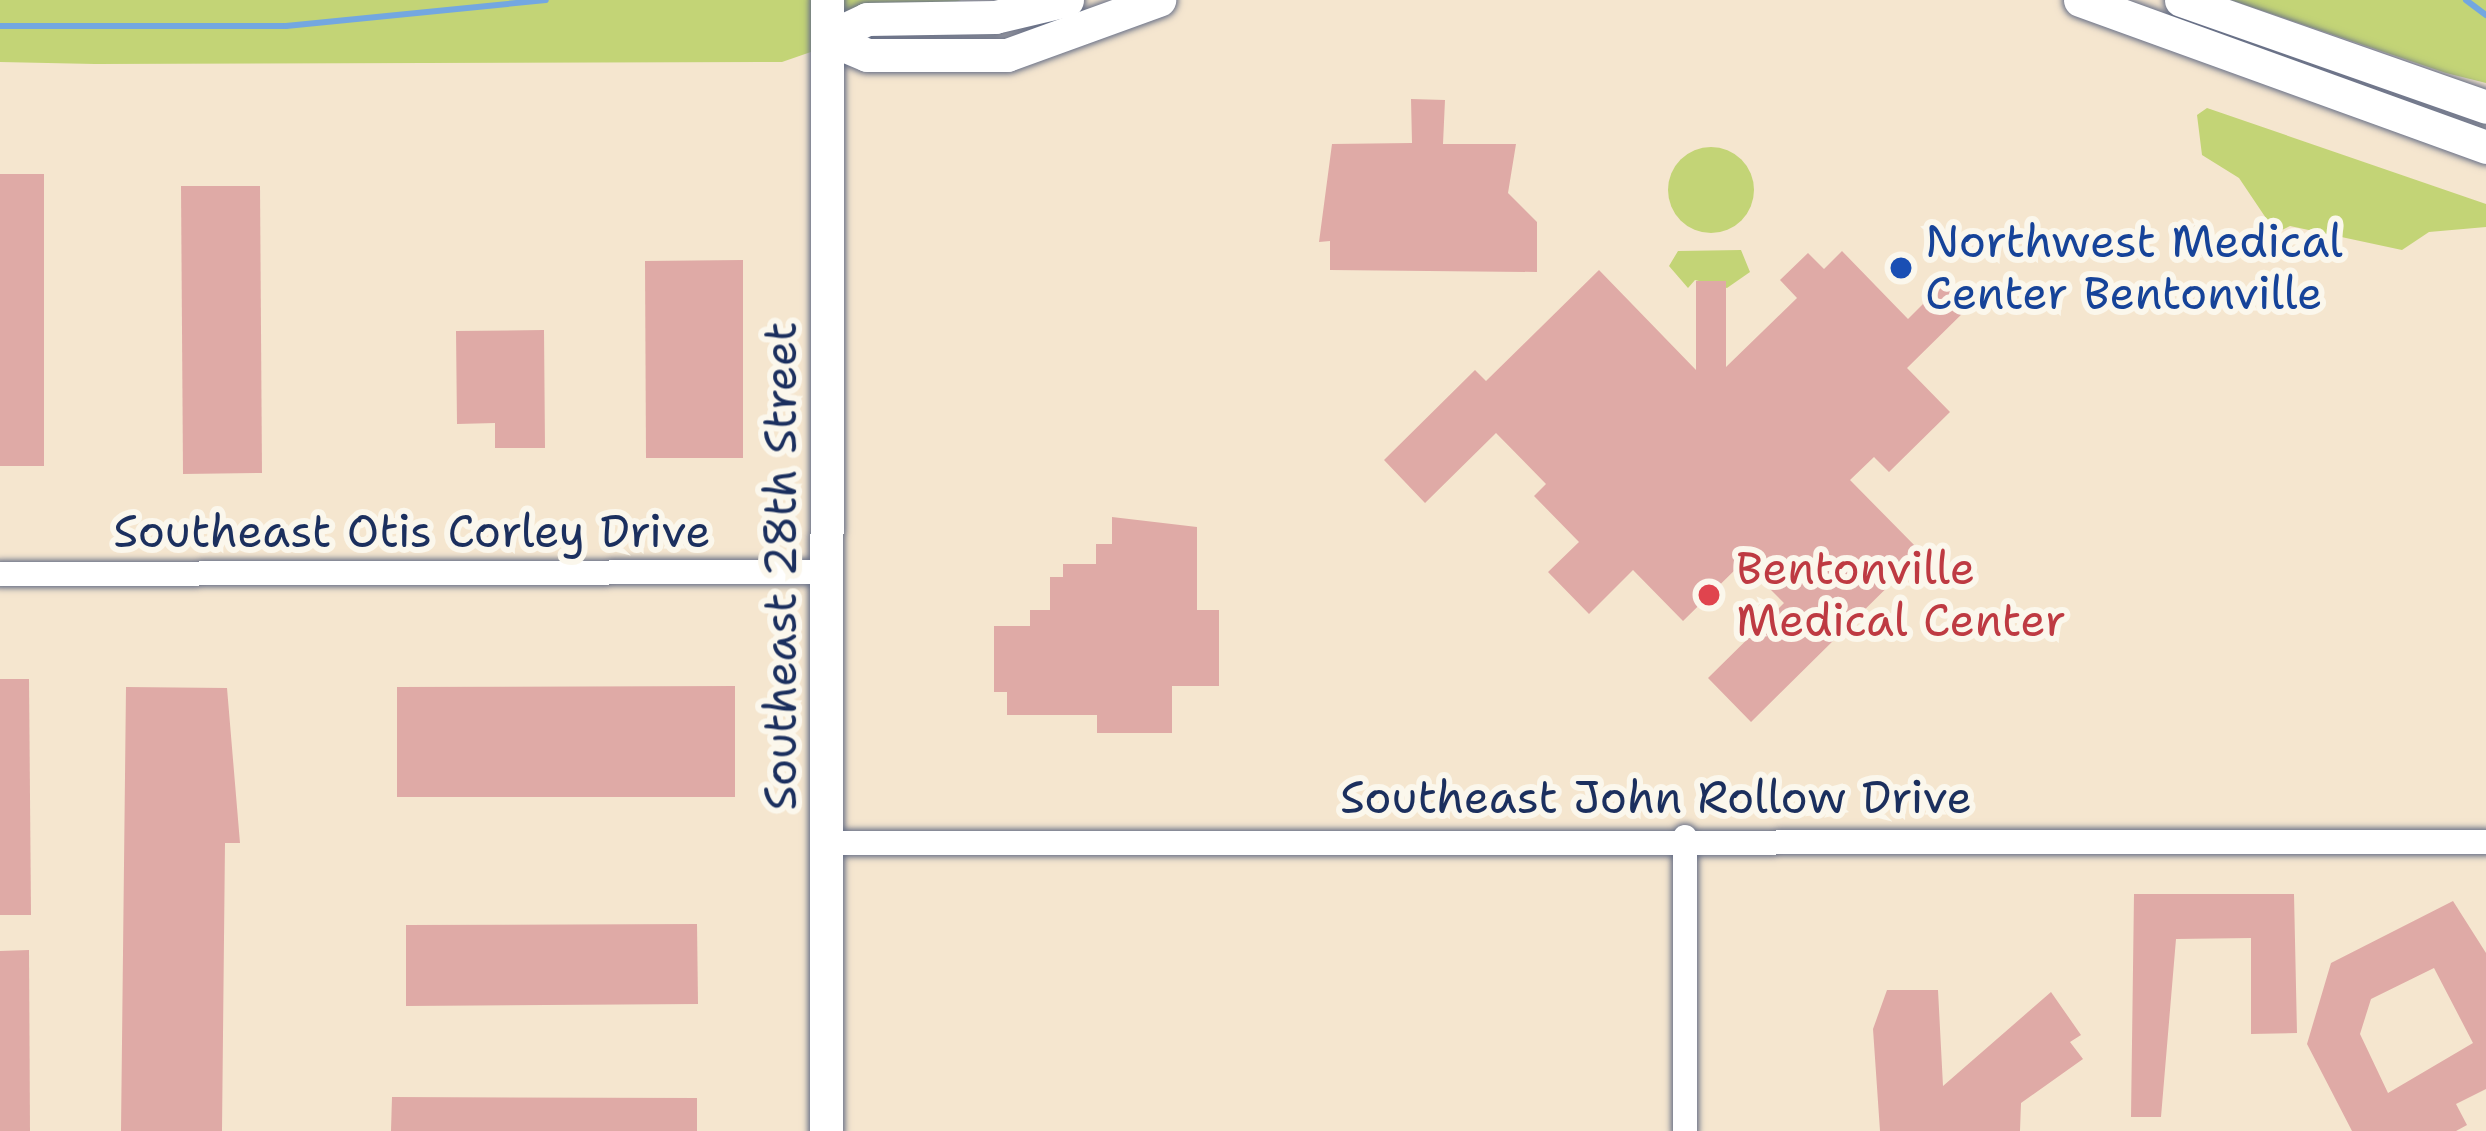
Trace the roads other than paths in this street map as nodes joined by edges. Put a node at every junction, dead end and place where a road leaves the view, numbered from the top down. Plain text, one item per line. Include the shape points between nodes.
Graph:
1 (827, 0) edge
2 (1066, 0) edge
3 (1159, 0) edge
4 (2080, 0) edge
5 (2181, 0) edge
6 (827, 38) junction
7 (2486, 106) edge
8 (2486, 147) edge
9 (824, 572) junction
10 (0, 574) edge
11 (1685, 837) junction
12 (2486, 842) edge
13 (826, 843) junction
14 (826, 1131) edge
15 (1685, 1131) edge

1 - 6 main road, Southeast 28th Street
2 - 6 main road via 995,17 867,19
3 - 6 main road via 1007,55 867,56
4 - 8 main road
5 - 7 main road
6 - 9 main road, Southeast 28th Street
9 - 10 street, Southeast Otis Corley Drive
9 - 13 main road, Southeast 28th Street
11 - 12 street, Southeast John Rollow Drive
11 - 13 street, Southeast John Rollow Drive
11 - 15 street
13 - 14 main road, Southeast 28th Street

